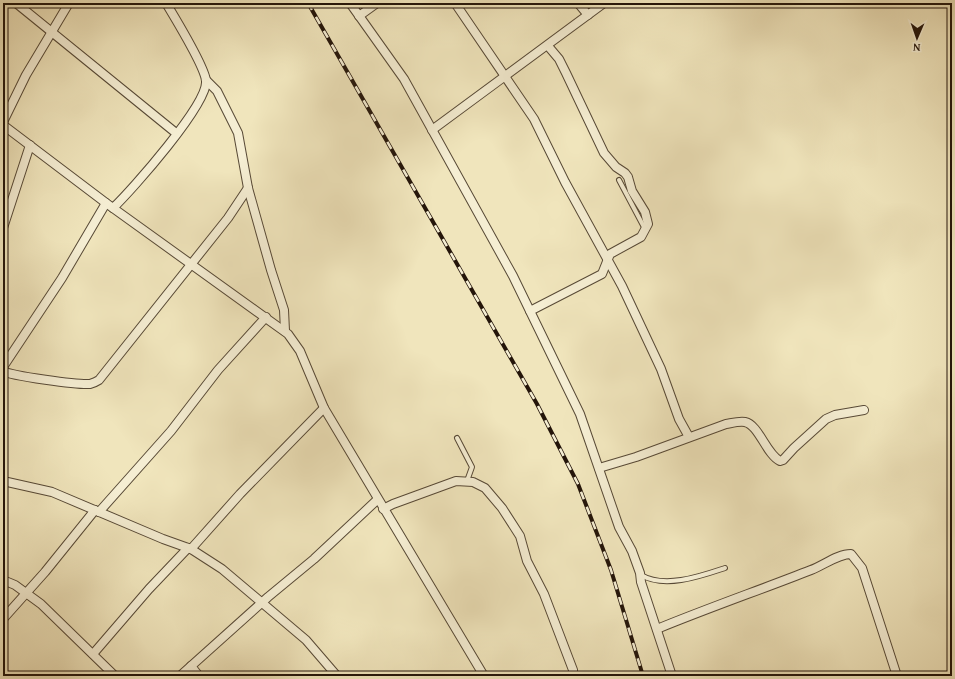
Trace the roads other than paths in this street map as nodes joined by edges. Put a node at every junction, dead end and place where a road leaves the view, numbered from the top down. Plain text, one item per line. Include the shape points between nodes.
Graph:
1 (16, 3) edge
2 (69, 3) edge
3 (166, 3) edge
4 (350, 3) edge
5 (376, 3) edge
6 (455, 3) edge
7 (578, 3) edge
8 (604, 3) edge
9 (588, 15) junction
10 (359, 16) junction
11 (51, 33) junction
12 (548, 46) junction
13 (504, 77) junction
14 (206, 80) junction
15 (3, 122) edge
16 (3, 125) edge
17 (432, 130) junction
18 (176, 133) junction
19 (30, 145) junction
20 (619, 180) dead end
21 (248, 188) junction
22 (110, 205) junction
23 (6, 210) edge
24 (3, 228) edge
25 (646, 231) junction
26 (607, 259) junction
27 (191, 263) junction
28 (530, 311) junction
29 (266, 317) junction
30 (285, 331) junction
31 (3, 367) edge
32 (3, 371) edge
33 (324, 408) junction
34 (864, 410) dead end
35 (689, 437) junction
36 (457, 438) dead end
37 (600, 468) junction
38 (3, 481) edge
39 (467, 482) junction
40 (377, 500) junction
41 (383, 509) junction
42 (97, 511) junction
43 (190, 548) junction
44 (725, 568) dead end
45 (640, 573) junction
46 (3, 580) edge
47 (26, 593) junction
48 (263, 603) junction
49 (3, 619) edge
50 (657, 629) junction
51 (92, 654) junction
52 (191, 666) junction
53 (573, 670) dead end
54 (115, 676) edge
55 (180, 676) edge
56 (199, 676) edge
57 (338, 676) edge
58 (484, 676) edge
59 (672, 676) edge
60 (897, 676) edge

1 - 11 street
2 - 11 street
3 - 14 street
4 - 10 street
5 - 10 street
6 - 13 street
7 - 9 street
8 - 9 street
9 - 12 street
10 - 17 street via 404,79
11 - 15 street via 26,75
11 - 18 street
12 - 13 street
12 - 25 street via 559,59 604,153 616,168 628,177 632,191 648,220
13 - 17 street
13 - 26 street via 531,113
14 - 18 street via 203,95
14 - 21 street via 217,91 238,133
16 - 19 street
17 - 28 street via 488,229
18 - 22 street via 129,192
19 - 22 street
19 - 23 street
20 - 25 lane
21 - 27 street via 228,218
21 - 30 street via 284,310
22 - 27 street
22 - 31 street
23 - 24 street
25 - 26 street via 641,237 614,251
26 - 28 street via 606,269 602,274
26 - 35 street via 661,369 679,419
27 - 29 street
27 - 32 street via 126,348 96,382 87,384 54,381
28 - 37 street via 580,414
29 - 30 street
29 - 42 street via 218,370 171,431
30 - 33 street via 297,345
33 - 40 street
33 - 43 street
34 - 35 street via 826,419 780,461 747,422 726,424
35 - 37 street
36 - 39 lane via 472,467
37 - 45 street via 619,527
38 - 42 street via 52,492
39 - 41 street via 442,485
39 - 53 street via 481,485 489,492 520,536
40 - 41 street
40 - 48 street
41 - 58 street via 433,587
42 - 43 street
42 - 47 street
43 - 48 street via 222,569
43 - 51 street via 149,589
44 - 45 lane via 683,579 660,581 648,579
45 - 50 street
46 - 47 street
47 - 49 street
47 - 51 street
48 - 52 street
48 - 57 street via 306,640
50 - 59 street
50 - 60 street via 709,607 825,565 844,554 850,554 862,568
51 - 54 street
52 - 55 street
52 - 56 street

